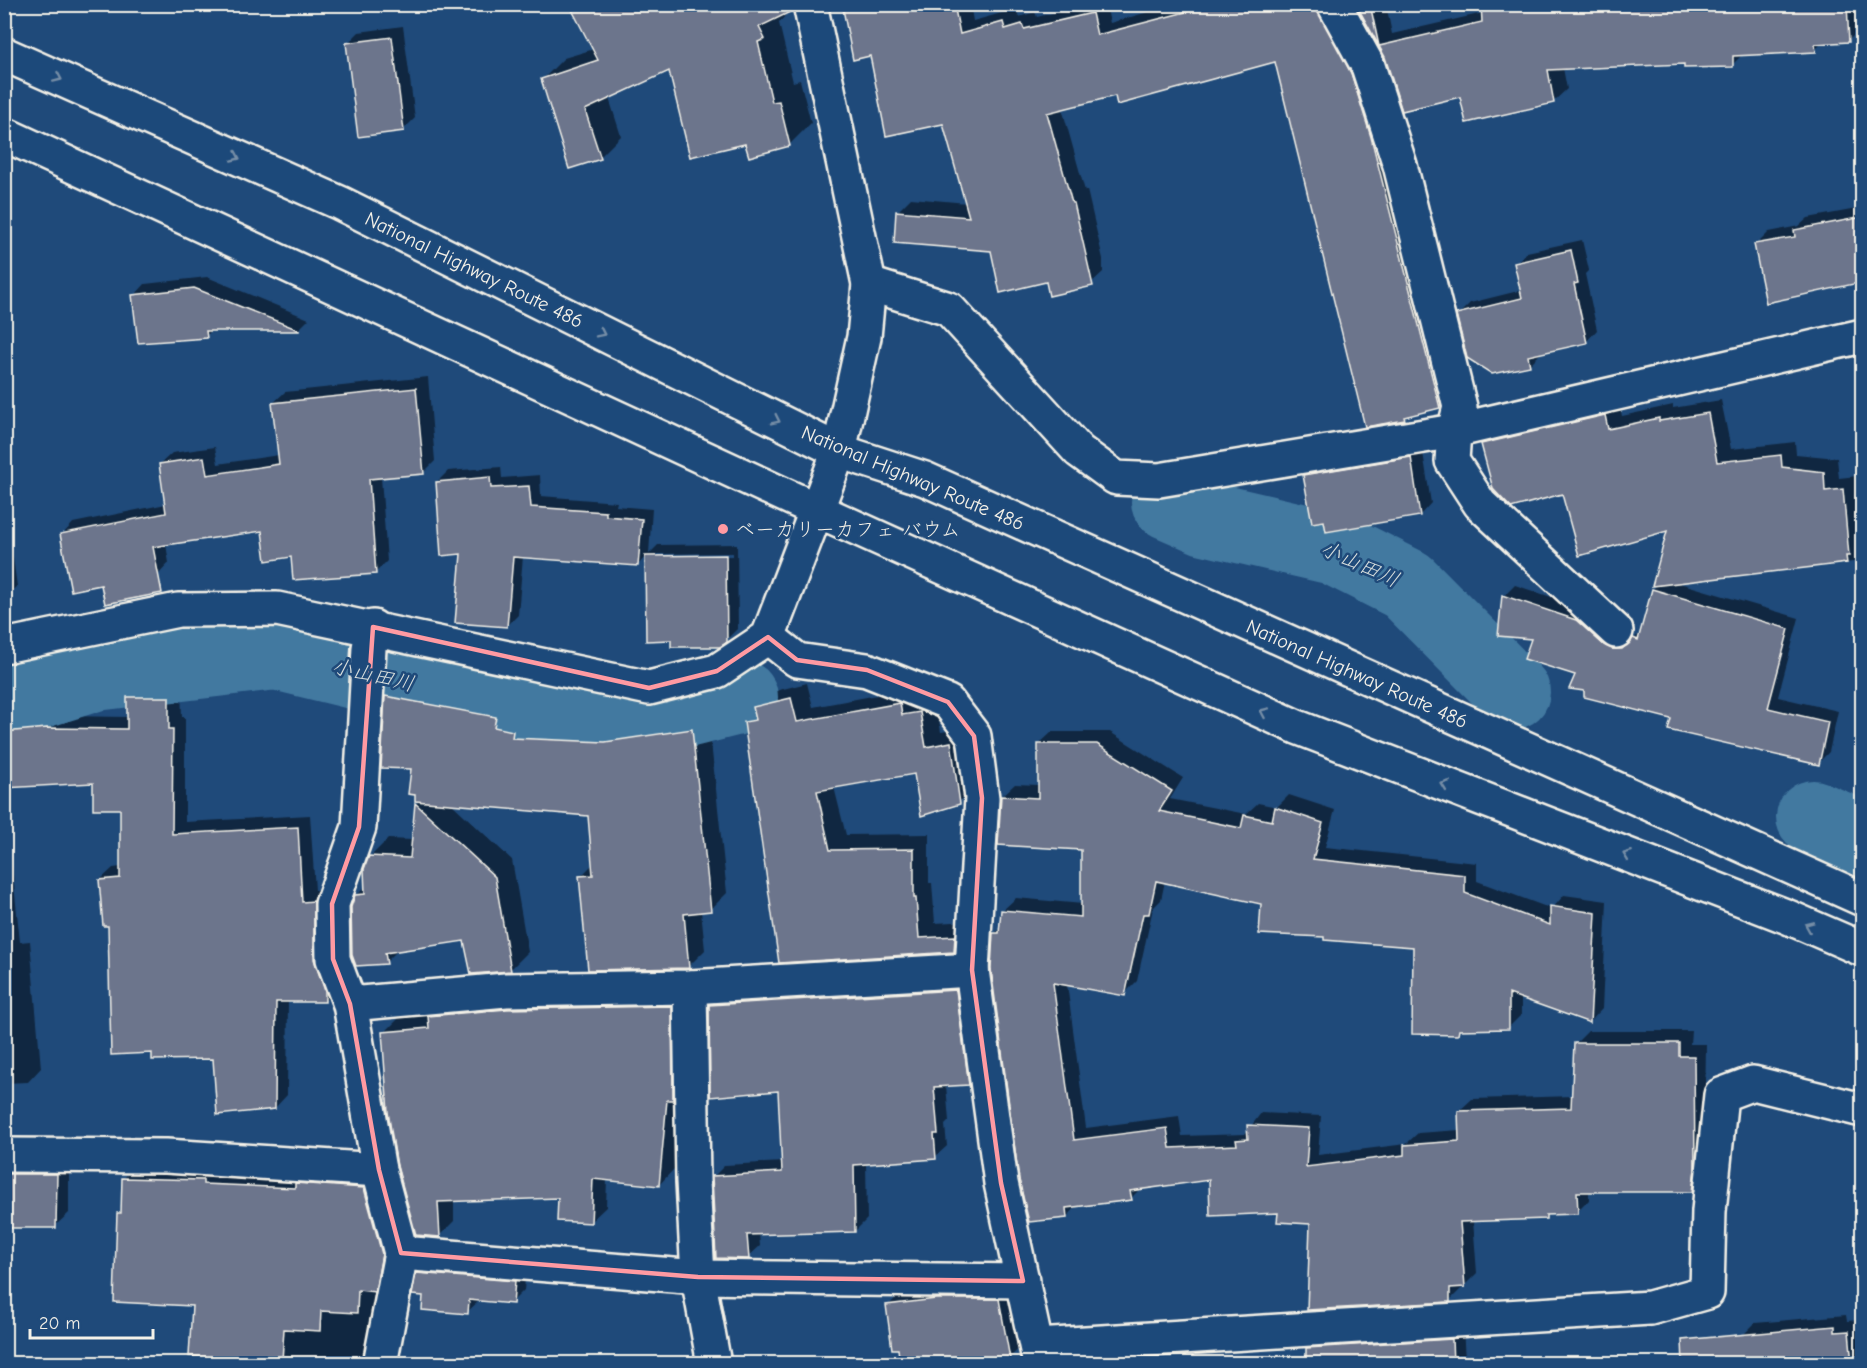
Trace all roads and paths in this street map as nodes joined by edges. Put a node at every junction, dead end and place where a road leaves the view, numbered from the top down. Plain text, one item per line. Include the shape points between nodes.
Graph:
1 (810, 4) edge
2 (1334, 4) edge
3 (4, 54) edge
4 (4, 134) edge
5 (869, 284) junction
6 (1863, 336) edge
7 (1454, 431) junction
8 (839, 451) junction
9 (817, 510) junction
10 (1616, 631) dead end
11 (768, 637) junction
12 (371, 638) junction
13 (4, 646) edge
14 (1863, 899) edge
15 (1863, 949) edge
16 (972, 970) junction
17 (690, 987) junction
18 (350, 1004) junction
19 (1863, 1110) edge
20 (4, 1155) edge
21 (379, 1170) junction
22 (401, 1253) junction
23 (698, 1277) junction
24 (1023, 1281) junction
25 (1038, 1355) edge
26 (380, 1364) edge
27 (714, 1364) edge

1 - 5 main road
2 - 7 main road via 1368,66 1400,165 1460,407
3 -> 8 main road, National Highway Route 486 via 340,203
4 - 9 main road
5 - 7 main road via 949,309 1079,451 1116,478 1159,480
5 - 8 main road via 864,337
6 - 7 main road
7 - 10 main road via 1452,461 1480,504
8 - 9 main road
8 - 14 main road, National Highway Route 486 via 925,479
9 - 11 main road
15 -> 9 main road via 1297,728
11 - 12 main road via 717,671 649,688
11 - 16 main road via 797,660 867,670 948,702 974,736 982,798
12 - 13 main road via 277,609 178,610
12 - 18 main road via 359,827 332,904 333,959
16 - 17 main road
16 - 24 main road via 1002,1183
17 - 18 main road via 506,990
17 - 23 main road
18 - 21 main road
19 - 25 main road via 1753,1083 1721,1095 1709,1211 1707,1292 1650,1308
20 - 21 main road via 166,1156
21 - 22 main road
22 - 23 main road
22 - 26 main road
23 - 24 main road
23 - 27 main road
24 - 25 main road

